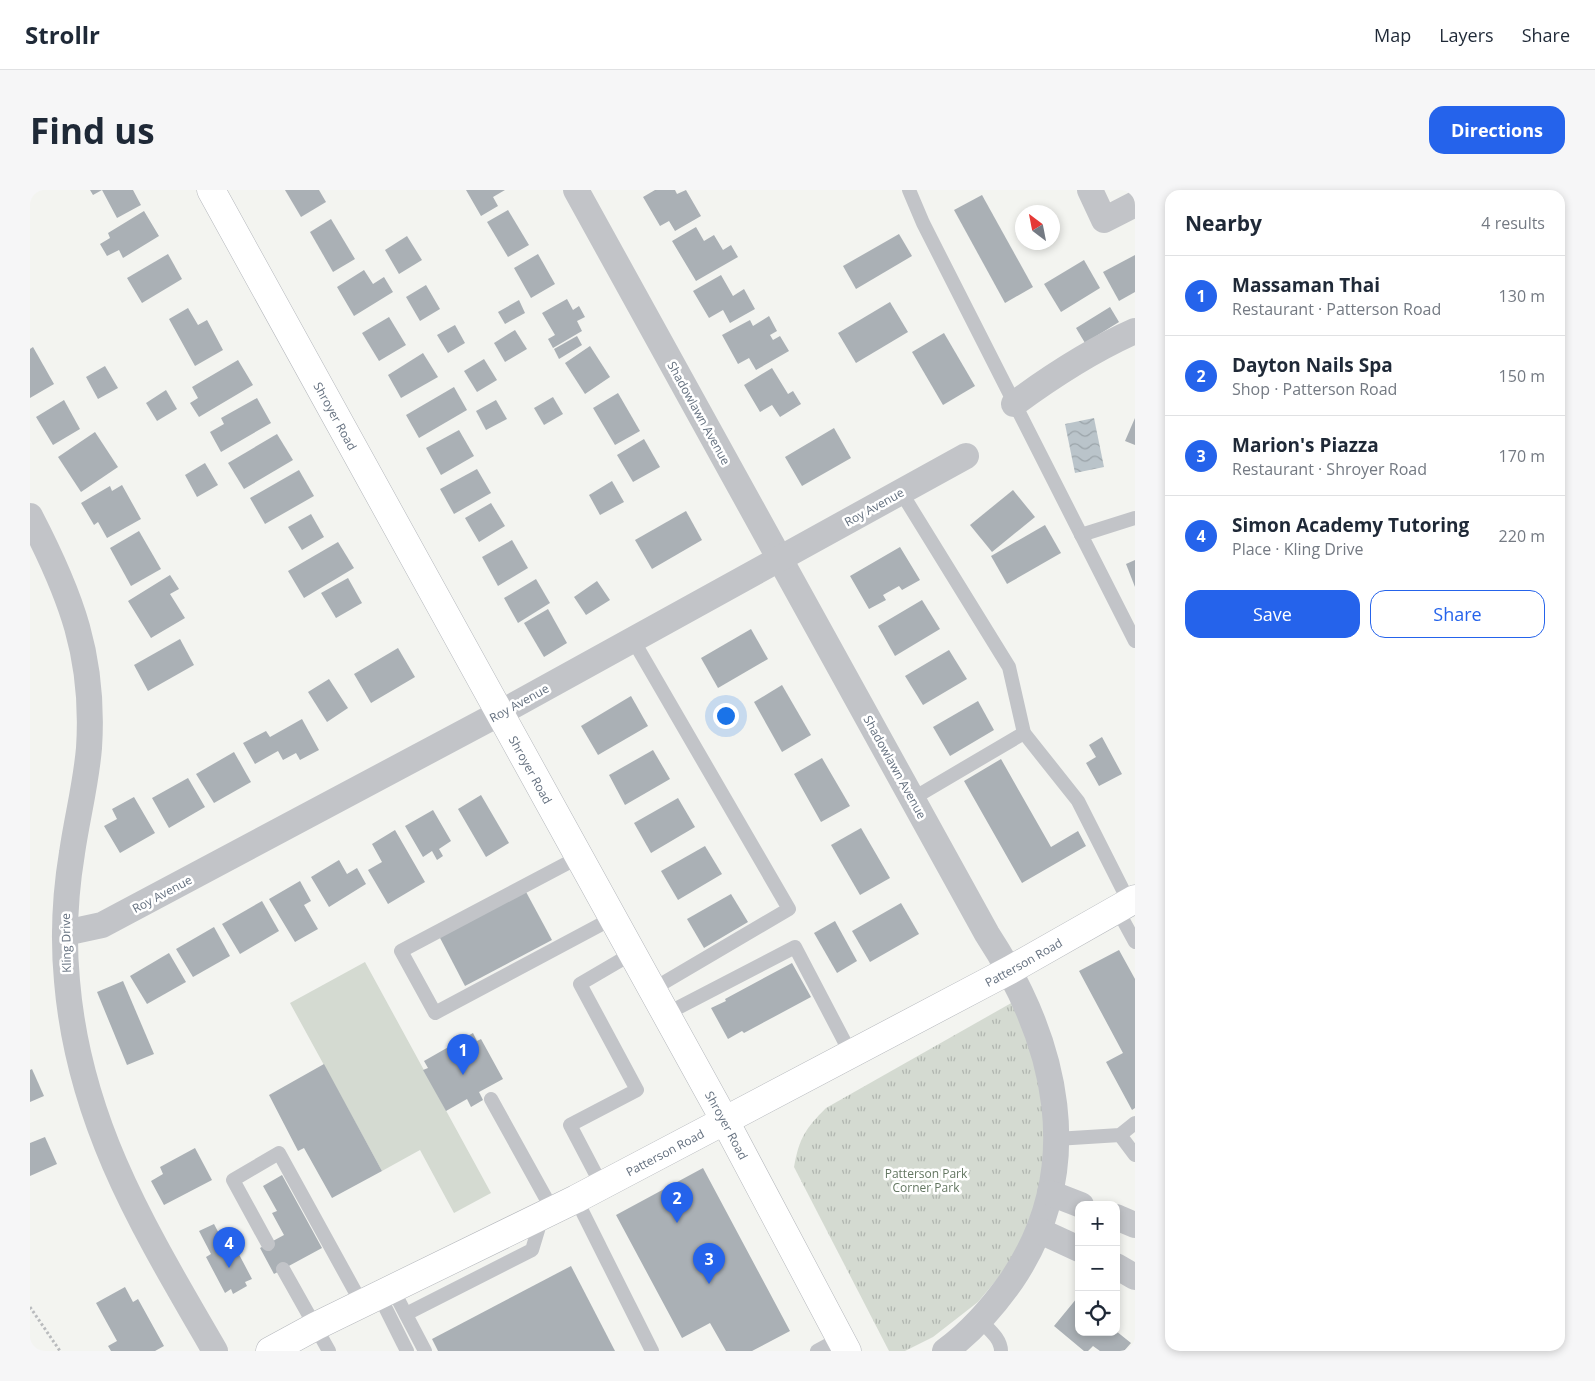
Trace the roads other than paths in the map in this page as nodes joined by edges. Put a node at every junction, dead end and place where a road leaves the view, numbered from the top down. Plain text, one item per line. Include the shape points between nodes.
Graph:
1 (211, 190) edge
2 (576, 190) edge
3 (909, 190) edge
4 (1090, 190) edge
5 (1135, 204) edge
6 (1135, 331) edge
7 (1014, 404) junction
8 (966, 456) dead end
9 (901, 492) junction
10 (30, 516) edge
11 (1135, 518) edge
12 (1081, 535) junction
13 (780, 560) junction
14 (633, 640) junction
15 (1135, 641) edge
16 (500, 713) junction
17 (1024, 733) junction
18 (912, 799) junction
19 (580, 857) junction
20 (1127, 903) edge
21 (614, 918) junction
22 (65, 934) junction
23 (1135, 942) edge
24 (633, 954) junction
25 (1010, 970) junction
26 (653, 989) junction
27 (666, 1014) junction
28 (851, 1054) junction
29 (491, 1099) dead end
30 (725, 1121) junction
31 (1135, 1123) edge
32 (1120, 1135) junction
33 (1056, 1140) junction
34 (1135, 1155) edge
35 (602, 1186) junction
36 (1050, 1193) junction
37 (1075, 1202) edge
38 (557, 1209) junction
39 (1120, 1219) edge
40 (1135, 1225) edge
41 (1040, 1231) junction
42 (268, 1244) dead end
43 (1075, 1247) edge
44 (1120, 1268) edge
45 (283, 1269) dead end
46 (1135, 1277) edge
47 (378, 1296) junction
48 (406, 1314) junction
49 (980, 1320) junction
50 (316, 1326) junction
51 (835, 1347) edge
52 (282, 1348) edge
53 (215, 1351) edge
54 (329, 1351) edge
55 (407, 1351) edge
56 (425, 1351) edge
57 (652, 1351) edge
58 (945, 1351) edge
59 (1001, 1351) edge

1 - 16 main road, Shroyer Road
2 - 13 street, Shadowlawn Avenue
3 - 7 lane
4 - 5 street via 1104,220
6 - 7 street via 1047,380
7 - 12 lane
8 - 9 street, Roy Avenue
9 - 13 street, Roy Avenue
9 - 17 lane via 1009,667
10 - 22 street, Kling Drive via 58,571 79,629 86,668 89,748 66,894
11 - 12 lane
12 - 15 lane
13 - 14 street, Roy Avenue
13 - 18 street, Shadowlawn Avenue
14 - 16 street, Roy Avenue
14 - 26 lane via 789,909
16 - 19 main road, Shroyer Road
16 - 22 street, Roy Avenue via 102,926
17 - 18 lane
17 - 20 lane via 1078,801
18 - 25 street, Shadowlawn Avenue
19 - 21 main road, Shroyer Road
19 - 21 lane via 401,952 435,1013
20 - 23 lane
20 - 25 main road, Patterson Road
21 - 24 main road, Shroyer Road
22 - 53 street, Kling Drive via 72,1032 84,1083 103,1139 155,1247
24 - 26 main road, Shroyer Road
24 - 35 lane via 580,984 637,1090 570,1125
25 - 28 main road, Patterson Road
25 - 33 street, Shadowlawn Avenue via 1049,1068
26 - 27 main road, Shroyer Road
27 - 28 lane via 795,947
27 - 30 main road, Shroyer Road
28 - 30 main road, Patterson Road
29 - 38 lane
30 - 35 main road, Patterson Road
30 - 51 main road, Shroyer Road
31 - 32 lane
32 - 33 lane
32 - 34 lane
33 - 36 street, Shadowlawn Avenue via 1055,1175
35 - 38 main road, Patterson Road
36 - 37 street
36 - 41 street, Shadowlawn Avenue
38 - 47 main road, Patterson Road
38 - 48 lane via 532,1250
38 - 57 lane
39 - 40 street
41 - 43 street
41 - 49 street, Shadowlawn Avenue via 1027,1258 998,1301
42 - 47 lane via 233,1180 279,1153
44 - 46 street
45 - 50 lane
47 - 48 lane
47 - 50 main road, Patterson Road
47 - 55 lane
48 - 56 lane
49 - 58 street, Shadowlawn Avenue
49 - 59 lane via 996,1336
50 - 52 main road, Patterson Road
50 - 54 lane

